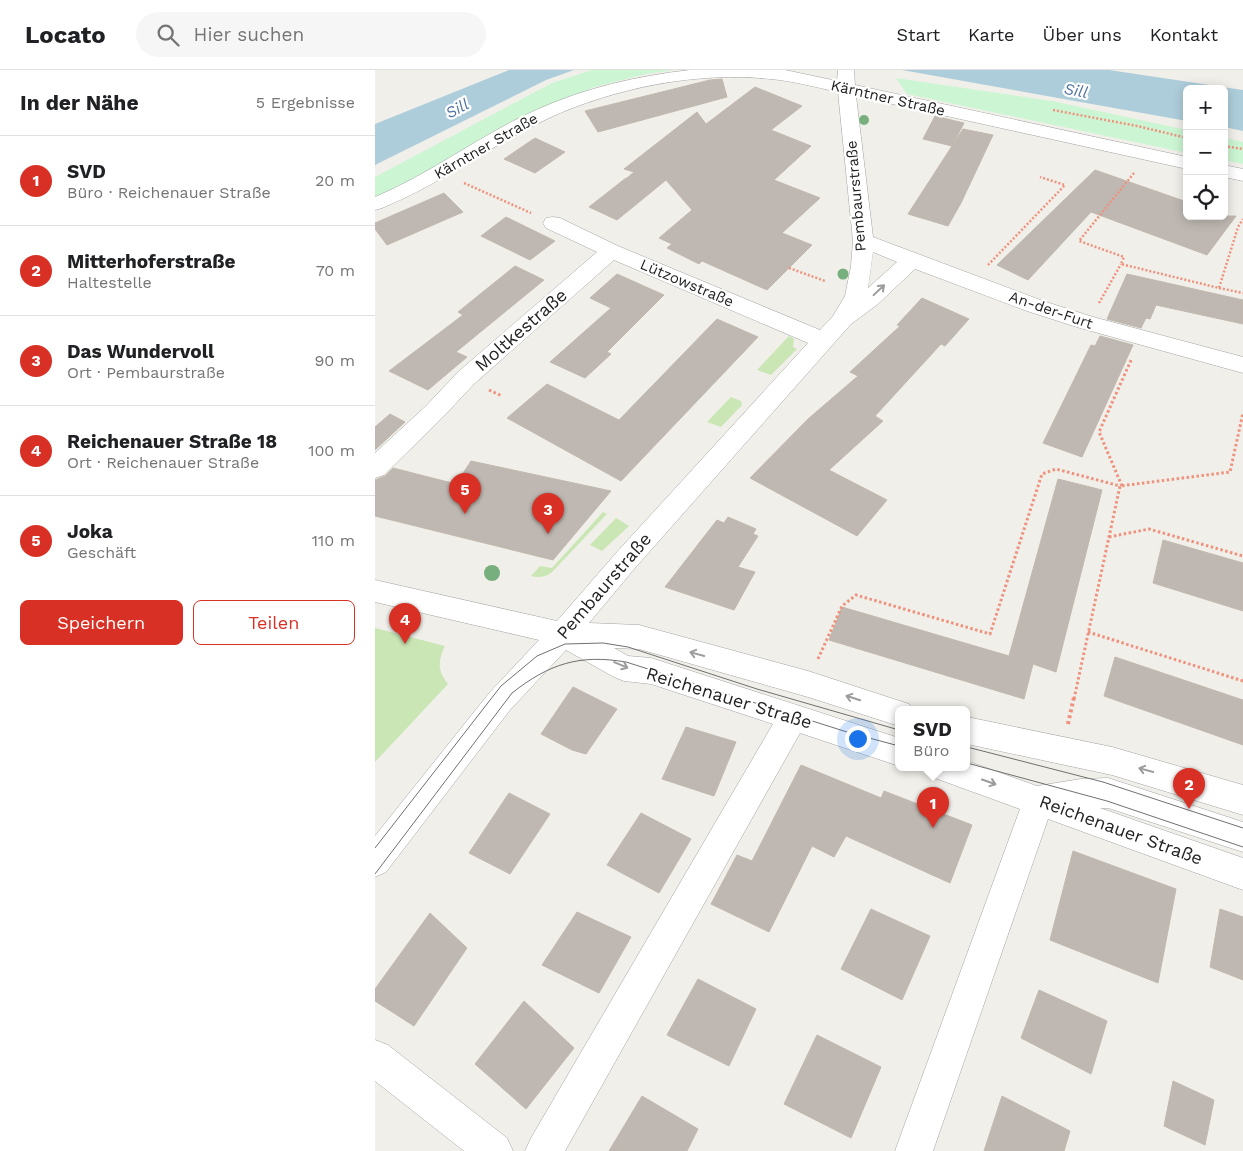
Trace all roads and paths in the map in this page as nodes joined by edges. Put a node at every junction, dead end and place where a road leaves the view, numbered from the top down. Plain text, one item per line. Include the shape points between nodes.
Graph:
1 (846, 79) edge
2 (1228, 147) edge
3 (1243, 149) edge
4 (1183, 162) edge
5 (1135, 171) dead end
6 (1228, 172) edge
7 (442, 173) junction
8 (1243, 175) edge
9 (1040, 177) dead end
10 (375, 204) edge
11 (1243, 218) edge
12 (553, 223) joint
13 (1238, 227) junction
14 (1243, 228) edge
15 (863, 241) junction
16 (611, 251) junction
17 (913, 259) junction
18 (1121, 264) junction
19 (789, 268) dead end
20 (982, 271) dead end
21 (825, 281) dead end
22 (1219, 288) junction
23 (1243, 293) edge
24 (1095, 310) dead end
25 (843, 319) junction
26 (824, 341) junction
27 (1135, 351) dead end
28 (1243, 365) edge
29 (1243, 413) edge
30 (375, 468) edge
31 (1121, 486) junction
32 (1109, 537) junction
33 (1243, 556) edge
34 (375, 591) edge
35 (1088, 632) junction
36 (563, 634) junction
37 (817, 661) dead end
38 (1243, 681) edge
39 (895, 712) edge
40 (793, 717) junction
41 (970, 730) edge
42 (1064, 741) junction
43 (895, 751) edge
44 (955, 771) edge
45 (1108, 793) junction
46 (1039, 800) junction
47 (1243, 800) edge
48 (1243, 837) edge
49 (375, 861) edge
50 (1243, 874) edge
51 (375, 1058) edge
52 (493, 1151) edge
53 (544, 1151) edge
54 (914, 1151) edge

1 - 4 street, Kärntner Straße via 882,98
1 - 7 street, Kärntner Straße via 703,71 632,81 551,109
1 - 15 street, Pembaurstraße
2 - 3 path
5 - 18 path via 1079,241 1124,258
6 - 8 street
7 - 10 street, Kärntner Straße
7 - 12 path
9 - 20 path via 1065,185
11 - 13 path
12 - 16 street, Lützowstraße
13 - 14 path
13 - 22 path
15 - 17 street, An-der-Furt
15 - 25 street, Pembaurstraße via 856,296
16 - 26 street, Lützowstraße
16 - 30 street, Moltkestraße via 467,378
25 -> 17 street, Pembaurstraße
17 - 28 street, An-der-Furt via 1035,306
18 - 22 path
18 - 24 path
19 - 21 path
22 - 23 path
25 - 26 street, Pembaurstraße
26 - 36 street, Pembaurstraße
27 - 31 path via 1099,432
29 - 31 path via 1230,472
31 - 32 path
31 - 37 path via 1056,469 1042,474 990,634 856,595 841,606
32 - 33 path via 1149,528
32 - 35 path
34 - 36 street, Reichenauer Straße
35 - 38 path
35 - 42 path
39 -> 36 street, Reichenauer Straße via 639,637
36 -> 40 street, Reichenauer Straße via 624,668 651,671
36 - 49 street, Pembaurstraße via 500,701
40 - 43 street, Reichenauer Straße
40 - 53 street
41 - 42 street
42 - 45 street via 1086,777
47 -> 42 street
44 -> 46 street, Reichenauer Straße
45 - 46 street
45 - 48 street
46 - 50 street, Reichenauer Straße
46 - 54 street
51 - 52 street

